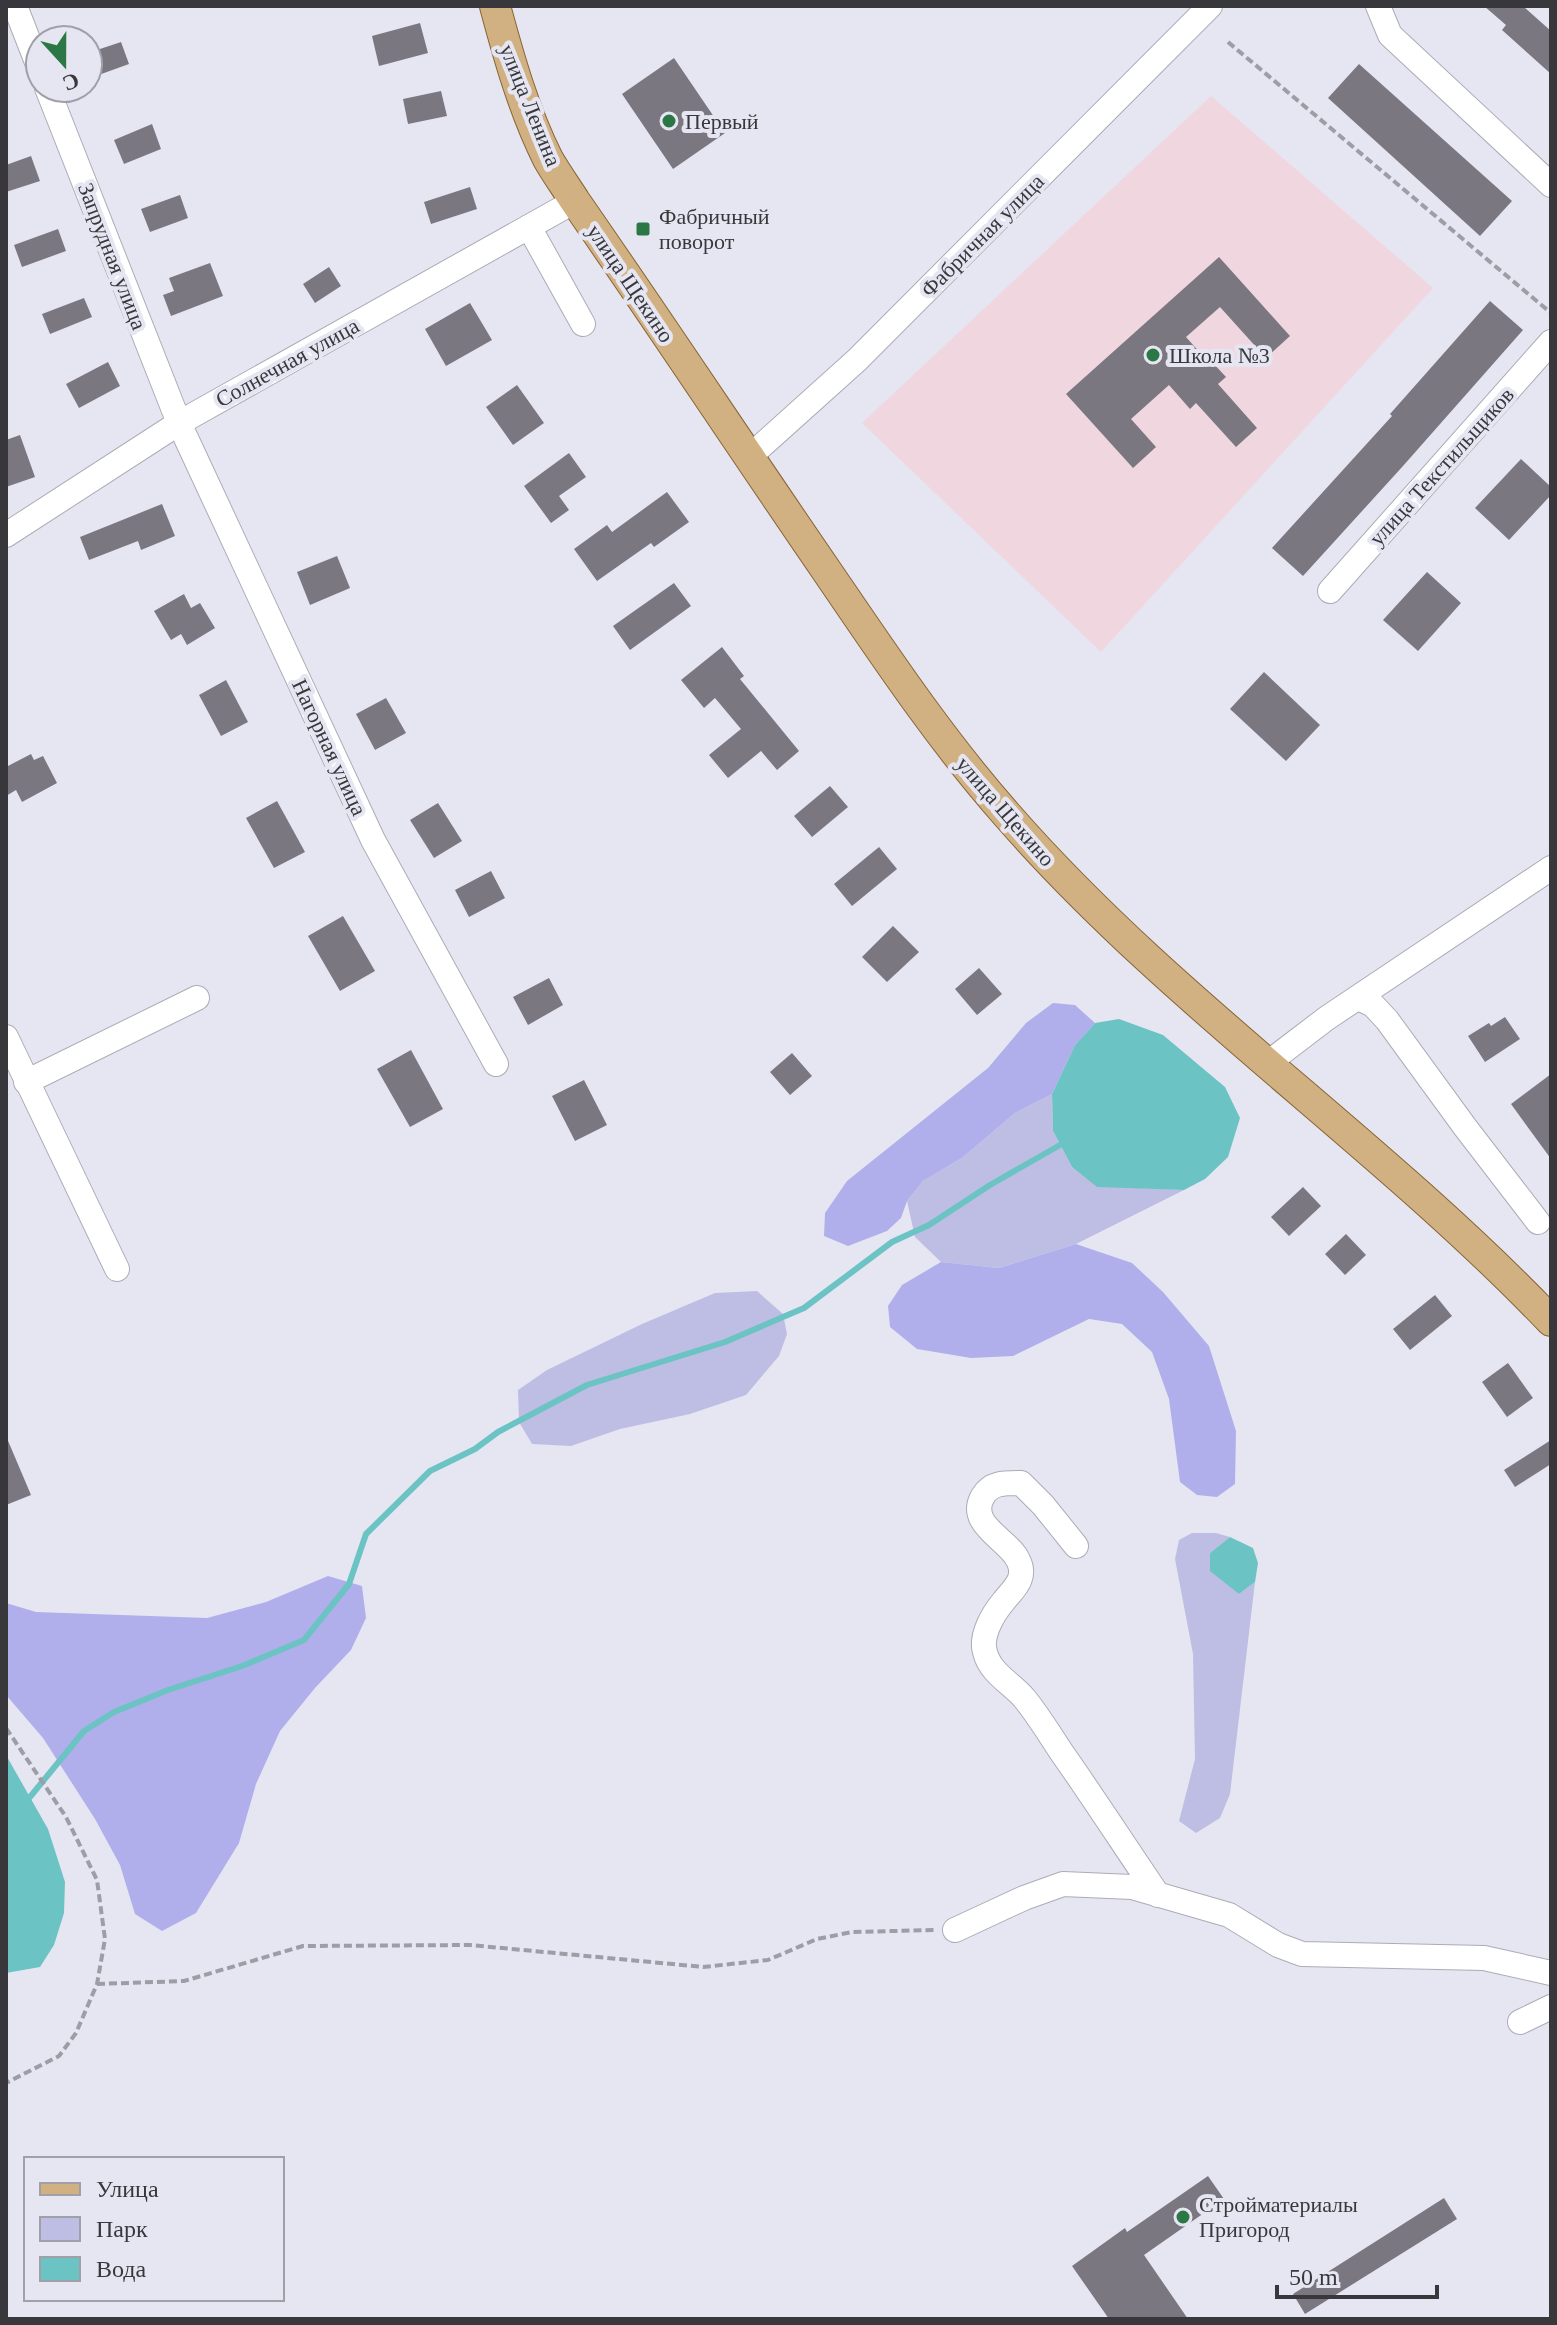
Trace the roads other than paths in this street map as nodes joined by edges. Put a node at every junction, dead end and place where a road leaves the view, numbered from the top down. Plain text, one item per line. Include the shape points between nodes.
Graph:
1 (15, 6) edge
2 (495, 6) edge
3 (1210, 6) edge
4 (1378, 6) edge
5 (24, 29) edge
6 (53, 104) edge
7 (1551, 185) edge
8 (575, 201) junction
9 (529, 227) junction
10 (583, 324) dead end
11 (1551, 342) edge
12 (179, 423) junction
13 (748, 458) junction
14 (6, 535) edge
15 (1330, 591) dead end
16 (1551, 868) edge
17 (197, 998) dead end
18 (1358, 998) junction
19 (6, 1037) edge
20 (1268, 1063) junction
21 (496, 1064) dead end
22 (26, 1082) junction
23 (1538, 1222) dead end
24 (117, 1269) dead end
25 (1551, 1321) edge
26 (1076, 1546) dead end
27 (1158, 1895) junction
28 (955, 1930) road end
29 (1551, 1973) edge
30 (1551, 2007) edge
31 (1520, 2022) dead end

1 - 5 street
2 - 8 main road, улица Ленина via 526,107 548,159
3 - 13 street, Фабричная улица via 857,360
4 - 7 street via 1390,35
6 - 12 street, Запрудная улица
8 - 9 street, Солнечная улица
8 - 13 main road, улица Щекино
9 - 10 street
9 - 12 street, Солнечная улица
11 - 15 street, улица Текстильщиков
12 - 14 street, Солнечная улица
12 - 21 street, Нагорная улица via 373,840
13 - 20 main road, улица Щекино via 923,711 1006,814 1076,890
16 - 18 street
17 - 22 street
18 - 20 street
18 - 23 street via 1387,1020
19 - 22 street
20 - 25 main road, улица Щекино via 1422,1195
22 - 24 street
26 - 27 street via 1021,1483 1000,1483 987,1491 980,1500 980,1516 1018,1559 1021,1570 1018,1587 1002,1602 985,1632 984,1651 993,1669 1023,1697
27 - 28 street via 1132,1887 1063,1884
27 - 29 street via 1229,1915 1302,1954 1484,1958
30 - 31 street

